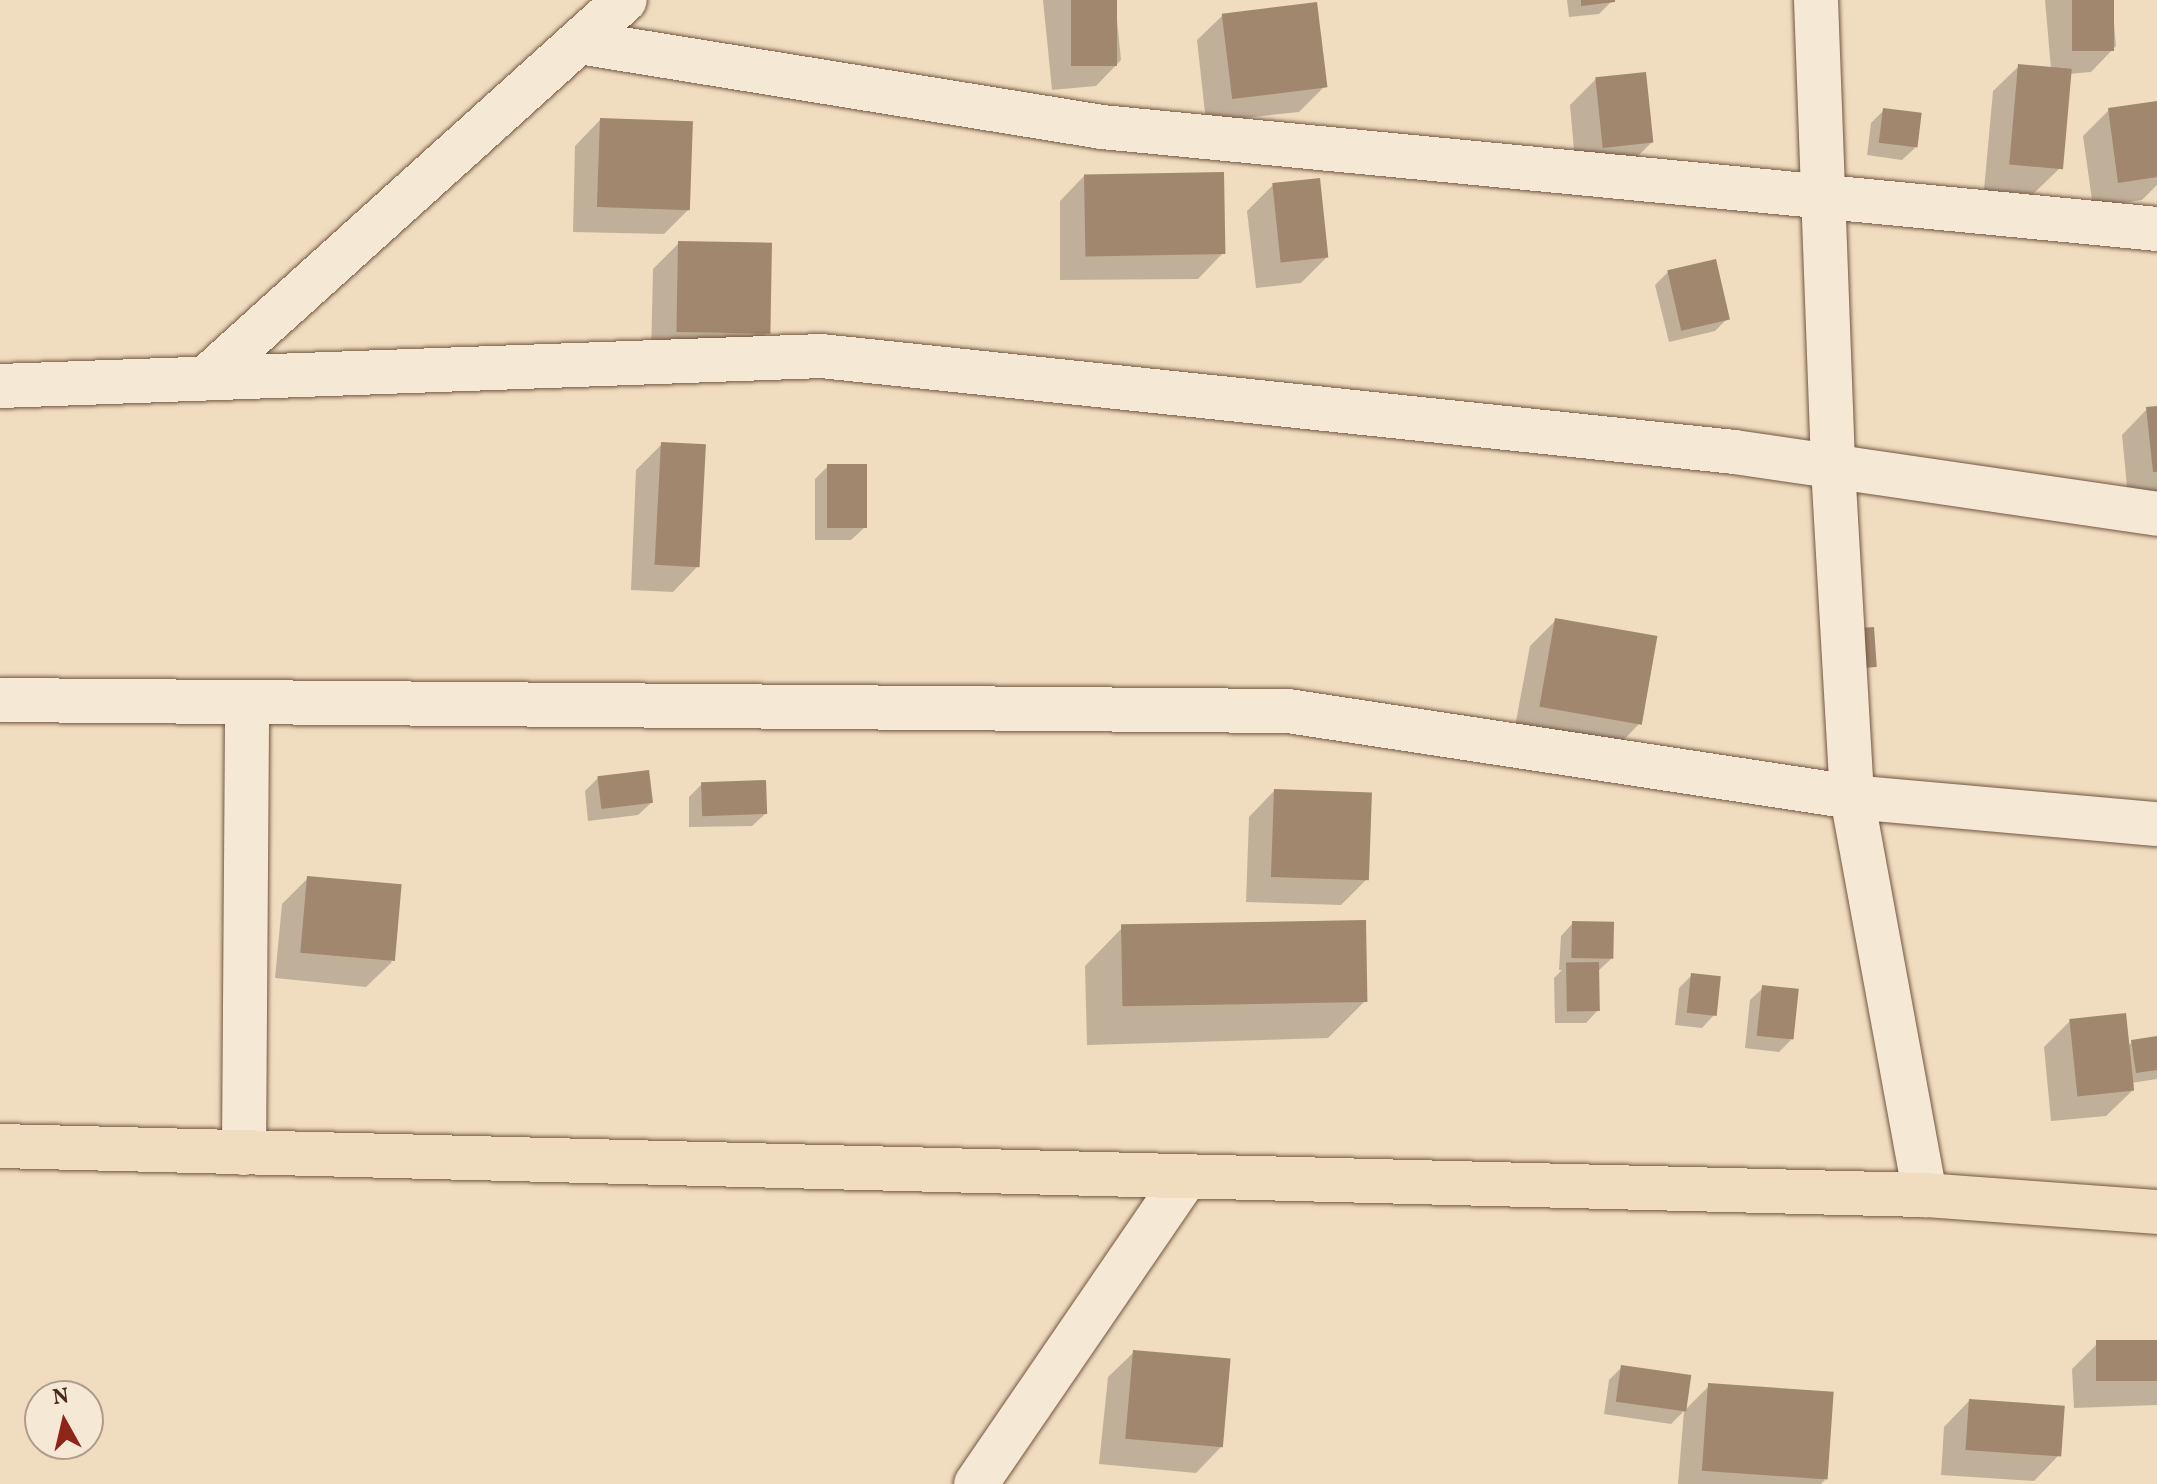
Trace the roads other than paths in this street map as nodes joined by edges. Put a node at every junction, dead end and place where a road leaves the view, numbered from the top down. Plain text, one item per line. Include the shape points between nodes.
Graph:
1 (625, 0) edge
2 (1816, 0) edge
3 (579, 42) junction
4 (1823, 199) junction
5 (2157, 229) edge
6 (206, 378) junction
7 (0, 386) edge
8 (1833, 467) junction
9 (2157, 514) edge
10 (0, 700) edge
11 (247, 702) junction
12 (1852, 797) junction
13 (2157, 824) edge
14 (0, 1146) edge
15 (244, 1153) junction
16 (1186, 1177) junction
17 (1925, 1195) junction
18 (2157, 1212) edge
19 (976, 1484) edge

1 - 3 street
2 - 4 street
3 - 4 street via 1102,127
3 - 6 street
4 - 5 street
4 - 8 street
6 - 7 street
6 - 8 street via 821,356 1734,452
8 - 9 street
8 - 12 street
10 - 11 street
11 - 12 street via 1288,711
11 - 15 street
12 - 13 street
12 - 17 street
14 - 15 highway
15 - 16 highway
16 - 17 highway
16 - 19 street
17 - 18 highway

